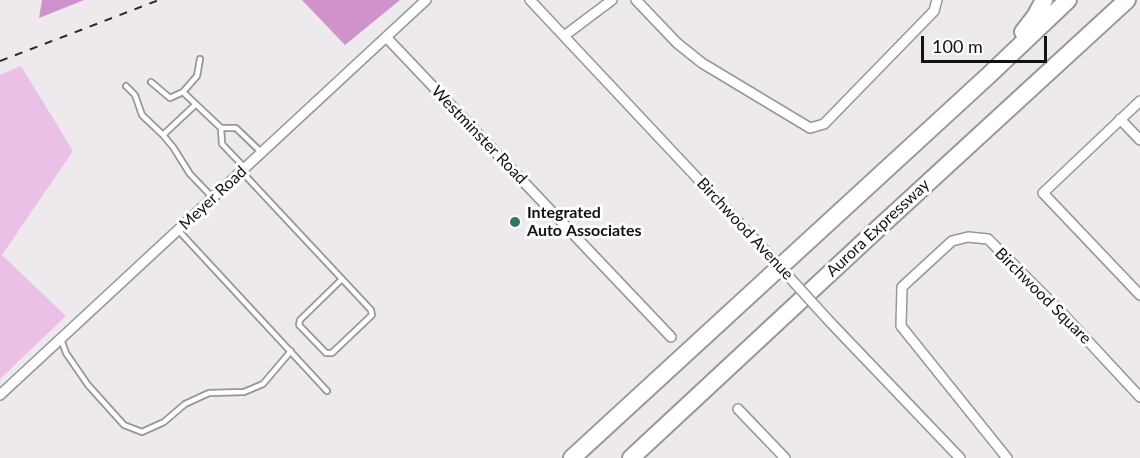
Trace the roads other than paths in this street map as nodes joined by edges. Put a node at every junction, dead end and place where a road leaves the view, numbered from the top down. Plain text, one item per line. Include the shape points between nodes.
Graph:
1 (426, 0) edge
2 (530, 0) edge
3 (612, 0) edge
4 (636, 0) edge
5 (937, 0) edge
6 (1044, 0) edge
7 (1068, 0) edge
8 (1127, 0) edge
9 (564, 36) junction
10 (386, 37) junction
11 (200, 59) dead end
12 (989, 75) junction
13 (151, 82) dead end
14 (126, 86) dead end
15 (183, 92) junction
16 (1140, 101) edge
17 (195, 105) junction
18 (1120, 119) junction
19 (221, 128) junction
20 (163, 135) junction
21 (1140, 140) edge
22 (262, 153) junction
23 (243, 170) junction
24 (213, 198) junction
25 (178, 230) junction
26 (342, 279) junction
27 (1140, 295) edge
28 (671, 337) dead end
29 (61, 339) junction
30 (291, 351) junction
31 (327, 391) dead end
32 (0, 395) edge
33 (1140, 398) edge
34 (738, 409) dead end
35 (572, 458) edge
36 (631, 458) edge
37 (785, 458) edge
38 (960, 458) edge
39 (1007, 458) edge

1 - 10 street, Meyer Road
2 - 9 street, Birchwood Avenue
3 - 9 street
4 - 5 street via 676,43 702,63 810,128 824,124 934,11
6 - 12 highway
7 - 12 highway
8 - 36 highway, Aurora Expressway
9 - 38 street, Birchwood Avenue, bridge
10 - 22 street, Meyer Road
10 - 28 street, Westminster Road
11 - 15 lane via 197,76
12 - 35 highway
13 - 15 lane via 170,98
14 - 20 lane via 135,95 142,115
15 - 17 lane
16 - 18 street
17 - 19 lane
17 - 20 lane
18 - 21 street
18 - 27 street via 1043,193
19 - 22 lane via 236,128
19 - 23 lane via 222,144
20 - 24 lane via 190,174
22 - 23 street, Meyer Road
23 - 24 street, Meyer Road
23 - 26 lane
24 - 25 street, Meyer Road
25 - 29 street, Meyer Road
25 - 30 lane
26 - 26 lane via 372,315 332,353 326,353 299,325 300,320
29 - 30 lane via 88,385 124,425 142,432 164,422 184,404 209,393 244,392 263,384
29 - 32 street, Meyer Road
30 - 31 lane
33 - 39 street, Birchwood Square via 988,239 968,237 952,241 902,287 901,326
34 - 37 street

